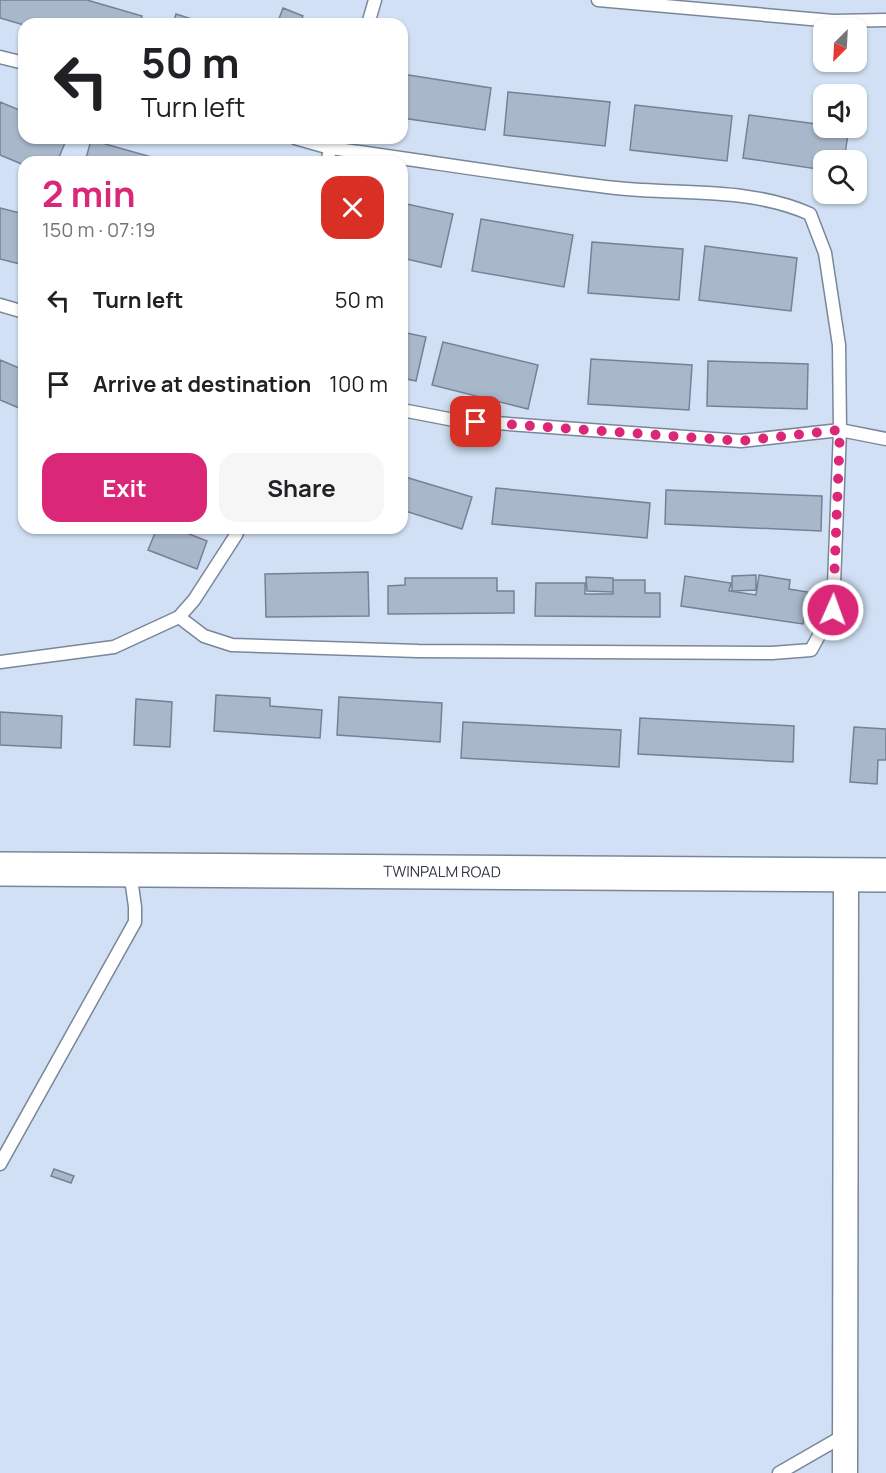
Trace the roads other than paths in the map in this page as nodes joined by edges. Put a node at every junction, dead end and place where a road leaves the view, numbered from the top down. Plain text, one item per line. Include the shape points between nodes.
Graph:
1 (375, 0) edge
2 (598, 0) edge
3 (370, 18) edge
4 (886, 20) edge
5 (0, 57) edge
6 (18, 62) edge
7 (338, 144) edge
8 (0, 305) edge
9 (18, 310) edge
10 (408, 411) edge
11 (840, 430) junction
12 (886, 440) edge
13 (236, 534) edge
14 (179, 616) junction
15 (0, 662) edge
16 (0, 869) edge
17 (130, 870) junction
18 (846, 875) junction
19 (886, 876) edge
20 (0, 1164) edge
21 (845, 1435) junction
22 (779, 1473) edge
23 (845, 1473) edge

1 - 3 lane
2 - 4 lane via 833,21
5 - 6 lane
7 - 11 lane via 618,188 724,194 790,205 810,214 825,253 839,345
8 - 9 lane
10 - 11 lane via 454,420 741,441
11 - 12 lane
11 - 14 lane via 833,610 811,650 430,651 232,645 204,636
13 - 14 lane via 194,600
14 - 15 lane via 114,647
16 - 17 main road, TWINPALM ROAD
17 - 18 main road, TWINPALM ROAD
17 - 20 lane via 135,922
18 - 19 main road, TWINPALM ROAD
18 - 21 street
21 - 22 lane
21 - 23 street

